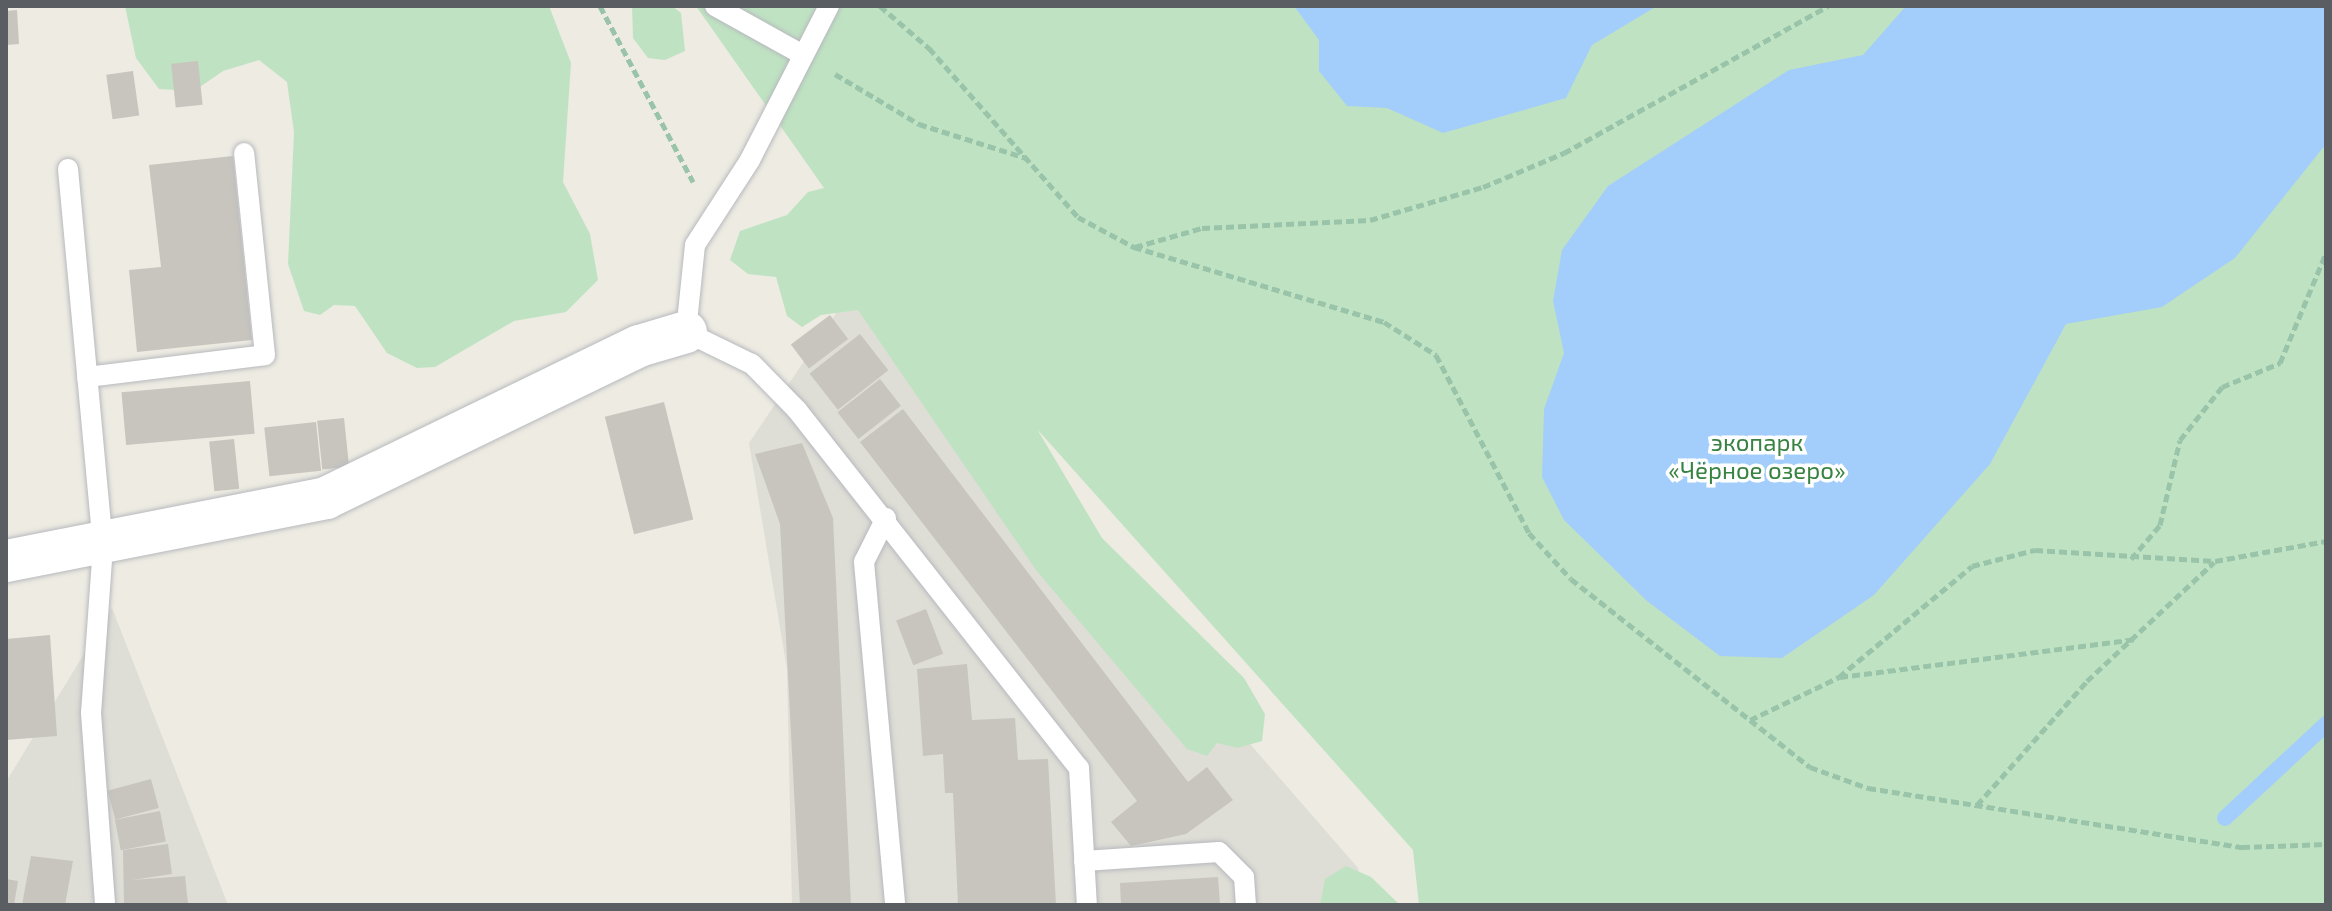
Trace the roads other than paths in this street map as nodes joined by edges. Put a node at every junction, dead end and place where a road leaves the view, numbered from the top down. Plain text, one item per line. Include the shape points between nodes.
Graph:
1 (715, 6) edge
2 (829, 6) edge
3 (803, 55) junction
4 (244, 153) dead end
5 (68, 169) dead end
6 (686, 332) junction
7 (87, 377) junction
8 (886, 518) junction
9 (103, 546) junction
10 (6, 561) edge
11 (1084, 861) junction
12 (105, 905) edge
13 (895, 905) edge
14 (1087, 905) edge
15 (1246, 905) edge

1 - 3 lane
2 - 3 lane
3 - 6 lane via 695,245
4 - 7 lane via 265,355
5 - 7 lane
6 - 8 lane via 752,364
6 - 9 street via 639,346 326,498
7 - 9 lane
8 - 11 lane via 1079,768
8 - 13 lane via 864,562
9 - 10 street
9 - 12 lane via 91,713
11 - 14 lane
11 - 15 lane via 1219,852 1244,877

